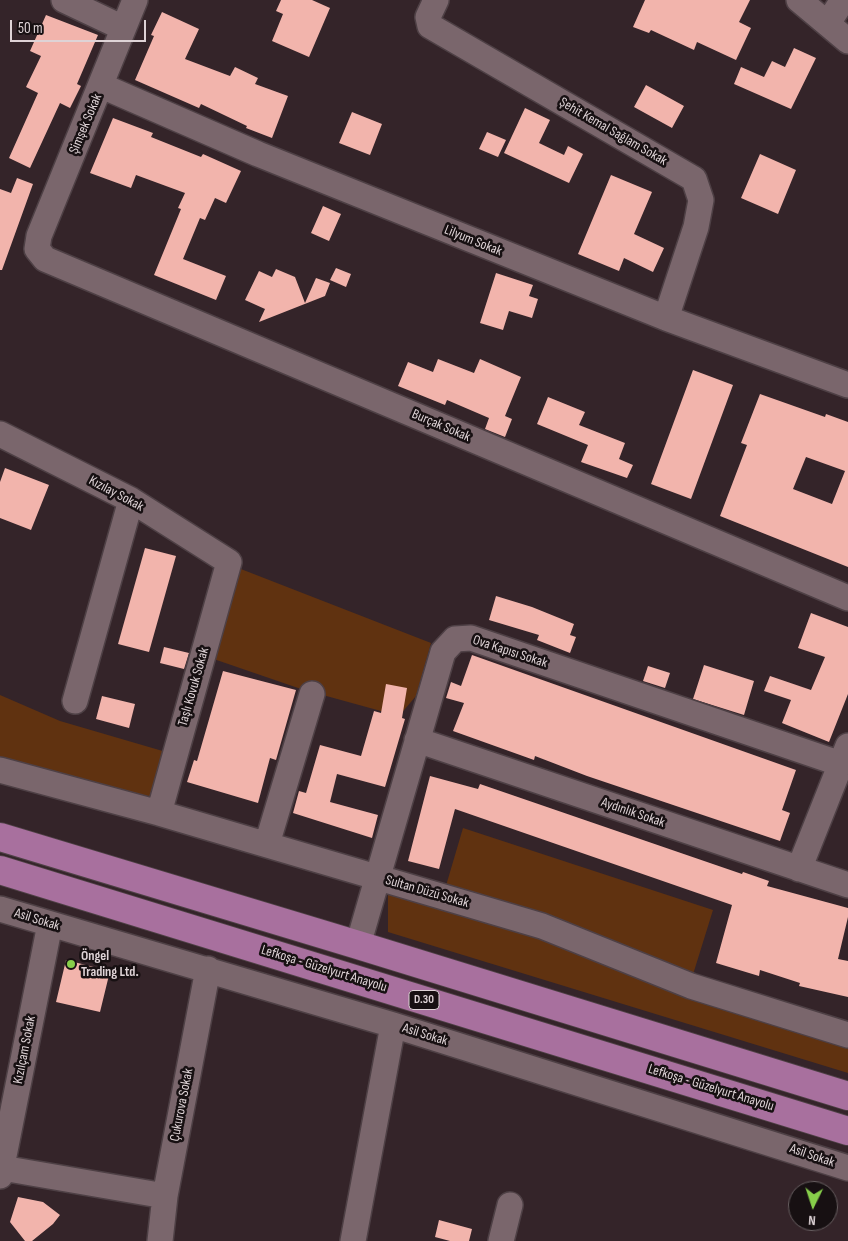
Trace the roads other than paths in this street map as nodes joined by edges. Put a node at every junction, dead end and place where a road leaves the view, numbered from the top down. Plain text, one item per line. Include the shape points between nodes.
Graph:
1 (64, 0) edge
2 (136, 0) edge
3 (436, 0) edge
4 (799, 0) edge
5 (843, 0) edge
6 (828, 23) junction
7 (124, 28) junction
8 (848, 41) edge
9 (102, 86) junction
10 (37, 249) joint
11 (666, 318) junction
12 (848, 386) edge
13 (0, 434) edge
14 (131, 500) junction
15 (229, 562) joint
16 (848, 598) edge
17 (312, 694) dead end
18 (75, 701) dead end
19 (417, 740) junction
20 (844, 755) edge
21 (0, 770) edge
22 (159, 812) junction
23 (0, 837) edge
24 (267, 844) junction
25 (799, 869) junction
26 (0, 870) edge
27 (377, 877) junction
28 (848, 886) edge
29 (0, 909) edge
30 (50, 924) junction
31 (358, 945) junction
32 (208, 969) junction
33 (394, 1025) junction
34 (848, 1036) edge
35 (848, 1096) edge
36 (848, 1131) edge
37 (848, 1168) edge
38 (1, 1172) edge
39 (165, 1196) junction
40 (510, 1205) dead end
41 (360, 1239) edge
42 (160, 1241) edge
43 (501, 1241) edge

1 - 7 street
2 - 7 street, Şimşek Sokak
3 - 11 street, Şehit Kemal Sağlam Sokak via 428,17 430,26 694,179 701,200 696,227
4 - 6 street
5 - 6 street
6 - 8 street
7 - 9 street, Şimşek Sokak
9 - 10 street, Şimşek Sokak via 39,236
9 - 11 street, Lilyum Sokak via 258,154
10 - 16 street, Burçak Sokak via 45,259
11 - 12 street, Lilyum Sokak
13 - 14 street, Kızılay Sokak
14 - 15 street, Kızılay Sokak
14 - 18 street
15 - 22 street, Taşlı Kovuk Sokak
17 - 24 street
19 - 20 street, Ova Kapısı Sokak via 443,652 456,638 471,638
19 - 25 street, Aydınlık Sokak
19 - 27 street, Ova Kapısı Sokak
20 - 25 street
21 - 22 street, Sultan Düzü Sokak
22 - 24 street, Sultan Düzü Sokak
23 - 31 highway, D.30
24 - 27 street, Sultan Düzü Sokak
25 - 28 street, Aydınlık Sokak
26 - 36 highway, Lefkoşa - Güzelyurt Anayolu / D.30
27 - 31 street, Ova Kapısı Sokak
27 - 34 street, Sultan Düzü Sokak via 542,926 691,986
29 - 30 street, Asil Sokak
30 - 32 street, Asil Sokak
30 - 38 street, Kızılçam Sokak
31 - 35 highway, D.30
32 - 33 street, Asil Sokak
32 - 39 street, Çukurova Sokak
33 - 37 street, Asil Sokak
33 - 41 street
38 - 39 street
39 - 42 street, Çukurova Sokak
40 - 43 street

